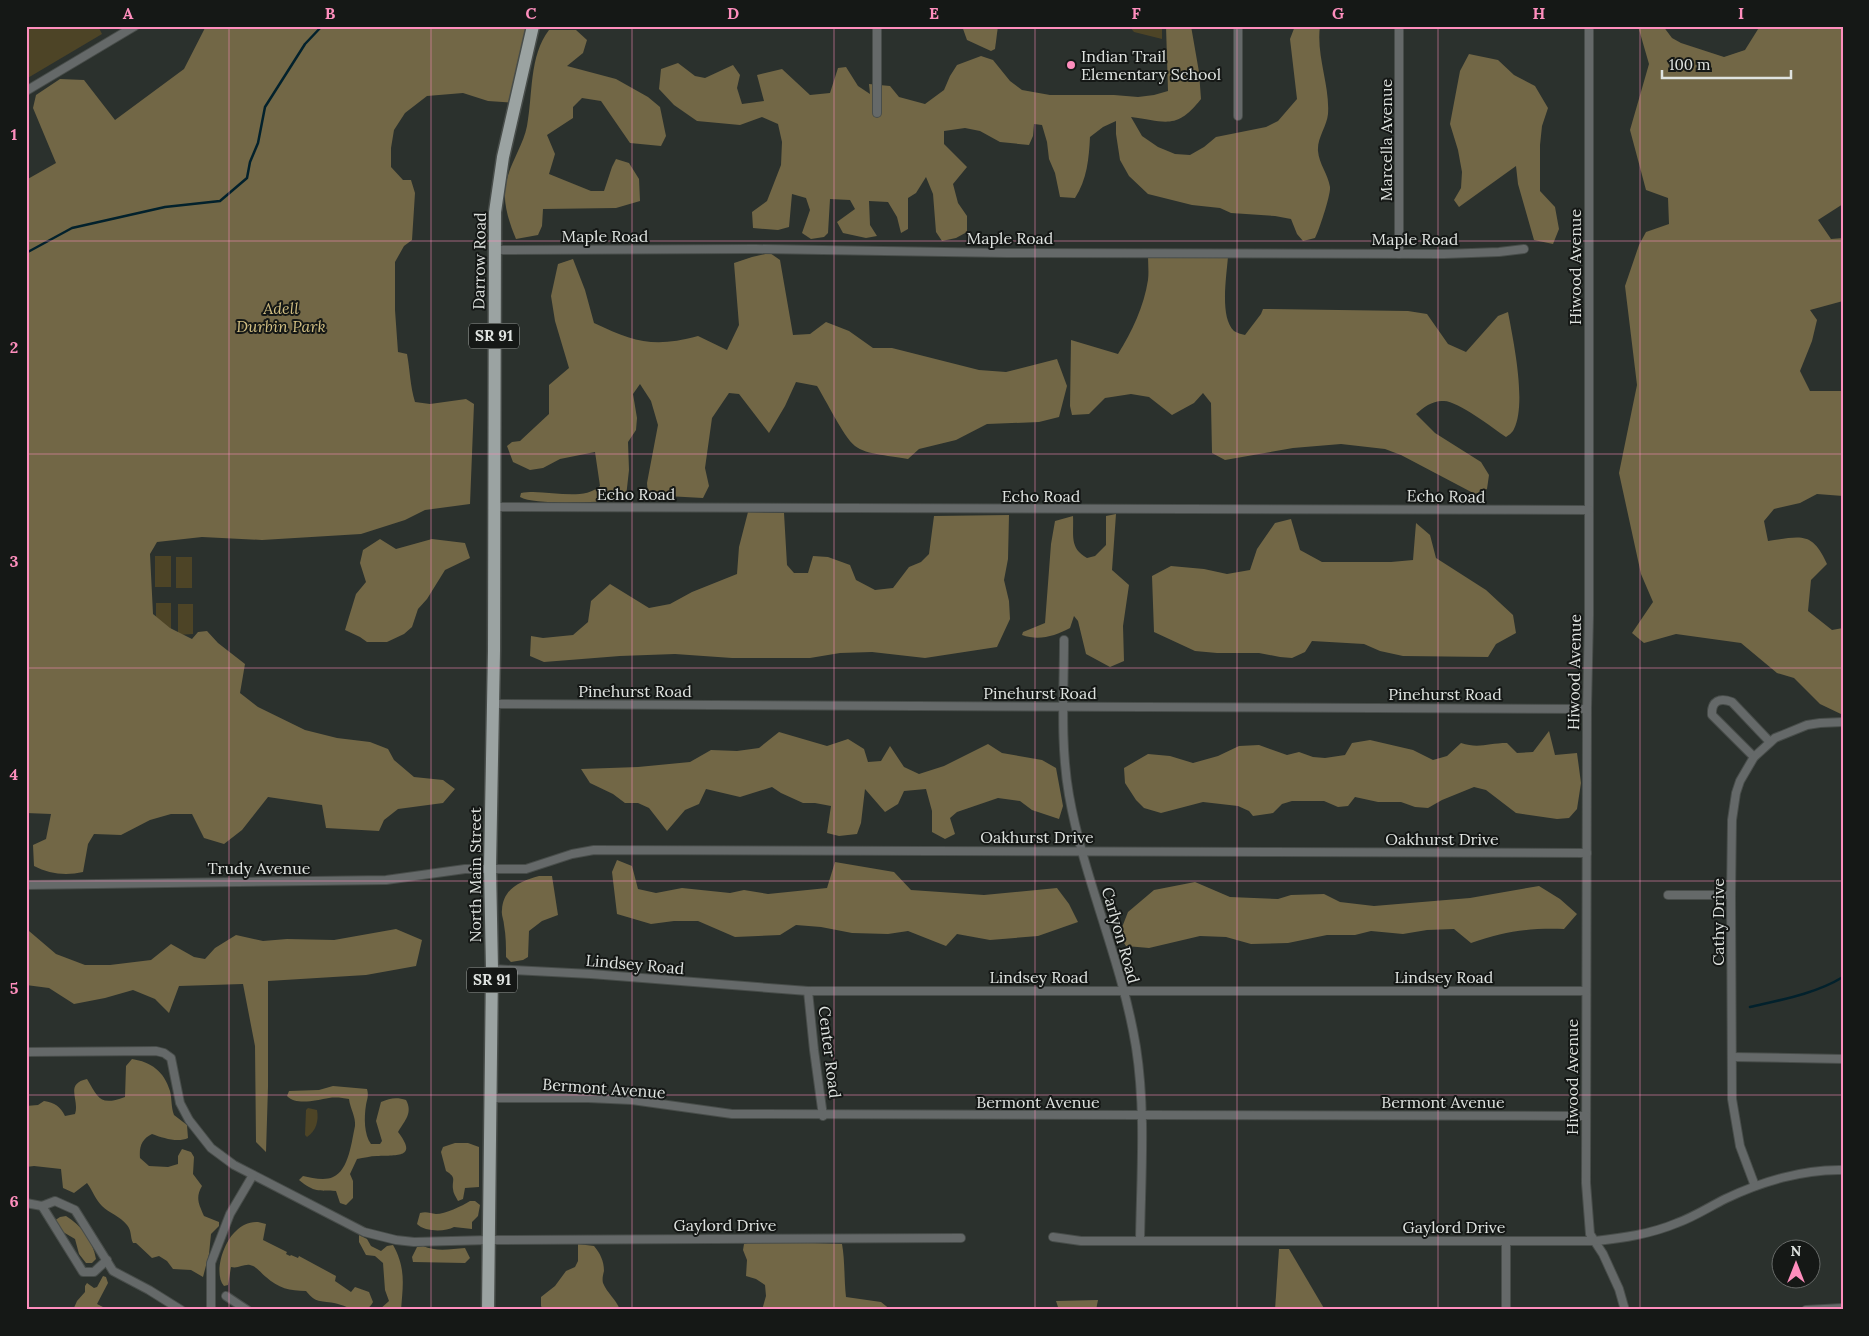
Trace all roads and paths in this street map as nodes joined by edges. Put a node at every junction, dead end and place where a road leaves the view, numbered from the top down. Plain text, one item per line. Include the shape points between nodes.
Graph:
1 (135, 26) edge
2 (533, 26) edge
3 (877, 26) edge
4 (1238, 26) edge
5 (1399, 26) edge
6 (1589, 26) edge
7 (26, 90) edge
8 (877, 113) dead end
9 (1238, 116) dead end
10 (1524, 249) dead end
11 (495, 250) junction
12 (1399, 254) junction
13 (494, 507) junction
14 (1589, 510) junction
15 (1064, 640) dead end
16 (494, 651) joint
17 (493, 704) junction
18 (1064, 707) junction
19 (1587, 709) junction
20 (1843, 722) edge
21 (1770, 742) junction
22 (1754, 757) junction
23 (1081, 851) junction
24 (1587, 854) junction
25 (490, 868) junction
26 (26, 884) edge
27 (1668, 895) dead end
28 (1731, 895) junction
29 (492, 969) junction
30 (808, 991) junction
31 (1122, 991) junction
32 (1586, 991) junction
33 (26, 1052) edge
34 (1732, 1057) junction
35 (1843, 1058) edge
36 (491, 1098) junction
37 (823, 1116) junction
38 (1141, 1116) junction
39 (1586, 1116) junction
40 (1843, 1170) edge
41 (253, 1175) junction
42 (1755, 1186) junction
43 (26, 1203) edge
44 (42, 1206) junction
45 (1053, 1236) dead end
46 (961, 1238) dead end
47 (489, 1240) junction
48 (1140, 1240) junction
49 (1595, 1241) junction
50 (1506, 1242) junction
51 (107, 1260) junction
52 (226, 1296) dead end
53 (1843, 1308) edge
54 (181, 1310) edge
55 (210, 1310) edge
56 (247, 1310) edge
57 (488, 1310) edge
58 (1506, 1310) edge
59 (1625, 1310) edge
60 (1806, 1310) edge

1 - 7 street
2 - 11 main road, Darrow Road / SR 91 via 499,179
3 - 8 street
4 - 9 street
5 - 12 street, Marcella Avenue
6 - 14 street, Hiwood Avenue
10 - 12 street, Maple Road
11 - 12 street, Maple Road
11 - 13 main road, Darrow Road / SR 91
13 - 14 street, Echo Road
13 - 16 main road, Darrow Road / SR 91
14 - 19 street, Hiwood Avenue
15 - 18 street, Carlyon Road
16 - 17 main road, North Main Street / SR 91
17 - 18 street, Pinehurst Road
17 - 25 main road, North Main Street / SR 91
18 - 19 street, Pinehurst Road
18 - 23 street, Carlyon Road via 1065,774
19 - 24 street, Hiwood Avenue
20 - 21 street, Cathy Drive via 1807,725
21 - 22 street, Cathy Drive
21 - 22 street via 1732,702 1726,699 1714,702 1712,715
22 - 28 street, Cathy Drive via 1740,781 1734,808
23 - 24 street, Oakhurst Drive
23 - 25 street, Oakhurst Drive via 594,850 526,869
23 - 31 street, Carlyon Road
24 - 32 street, Hiwood Avenue
25 - 26 street, Trudy Avenue via 368,881
25 - 29 main road, North Main Street / SR 91
27 - 28 street
28 - 34 street, Cathy Drive
29 - 30 street, Lindsey Road
29 - 36 main road, North Main Street / SR 91
30 - 31 street, Lindsey Road
30 - 37 street, Center Road
31 - 32 street, Lindsey Road
31 - 38 street, Carlyon Road via 1136,1049
32 - 39 street, Hiwood Avenue
33 - 41 street, Gaylord Drive via 164,1053 170,1058 180,1102 199,1134 234,1165
34 - 35 street
34 - 42 street, Cathy Drive via 1735,1124
36 - 37 street, Bermont Avenue via 632,1100 732,1114
36 - 47 main road, North Main Street / SR 91
37 - 38 street, Bermont Avenue
38 - 39 street, Bermont Avenue
38 - 48 street, Carlyon Road
39 - 49 street, Hiwood Avenue via 1587,1211 1590,1234
40 - 42 street, Gaylord Drive via 1802,1174
41 - 47 street, Gaylord Drive via 364,1232 414,1242
41 - 55 street via 230,1214 211,1263
42 - 49 street, Gaylord Drive via 1671,1226
43 - 44 street
44 - 51 street via 55,1201 75,1210
44 - 51 street via 84,1272 94,1272
45 - 48 street, Gaylord Drive via 1081,1241
46 - 47 street, Gaylord Drive
47 - 57 main road, North Main Street / SR 91
48 - 50 street, Gaylord Drive
49 - 50 street, Gaylord Drive
49 - 59 street, Hiwood Avenue via 1620,1289
50 - 58 street
51 - 54 street via 113,1271
52 - 56 street
53 - 60 street

